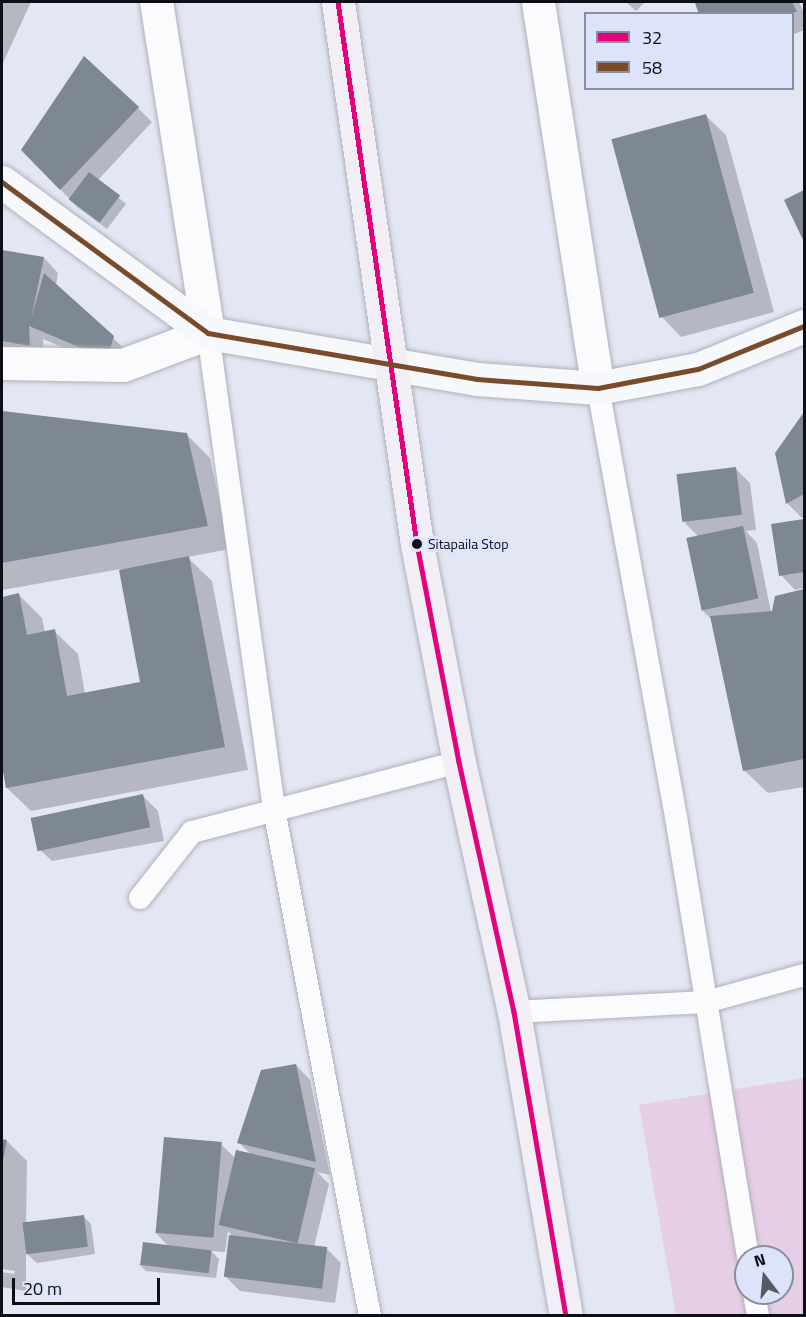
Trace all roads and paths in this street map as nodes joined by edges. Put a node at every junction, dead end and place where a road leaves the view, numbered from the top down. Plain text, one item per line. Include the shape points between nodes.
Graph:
1 (156, 2) edge
2 (338, 2) edge
3 (538, 2) edge
4 (2, 182) edge
5 (804, 326) edge
6 (208, 333) junction
7 (2, 363) edge
8 (390, 365) junction
9 (598, 388) junction
10 (459, 762) junction
11 (274, 809) junction
12 (140, 898) dead end
13 (804, 975) edge
14 (706, 1002) junction
15 (514, 1012) junction
16 (746, 1245) edge
17 (565, 1315) edge
18 (370, 1316) edge

1 - 6 street
2 - 8 highway
3 - 9 street
4 - 6 main road
5 - 9 main road via 698,369
6 - 7 street via 123,365
6 - 8 main road
6 - 11 lane
8 - 9 main road via 477,379
8 - 10 highway via 417,544
9 - 14 lane
10 - 11 lane
10 - 15 highway
11 - 12 lane via 192,832
11 - 18 lane
13 - 14 lane
14 - 15 lane
14 - 16 lane
15 - 17 highway

